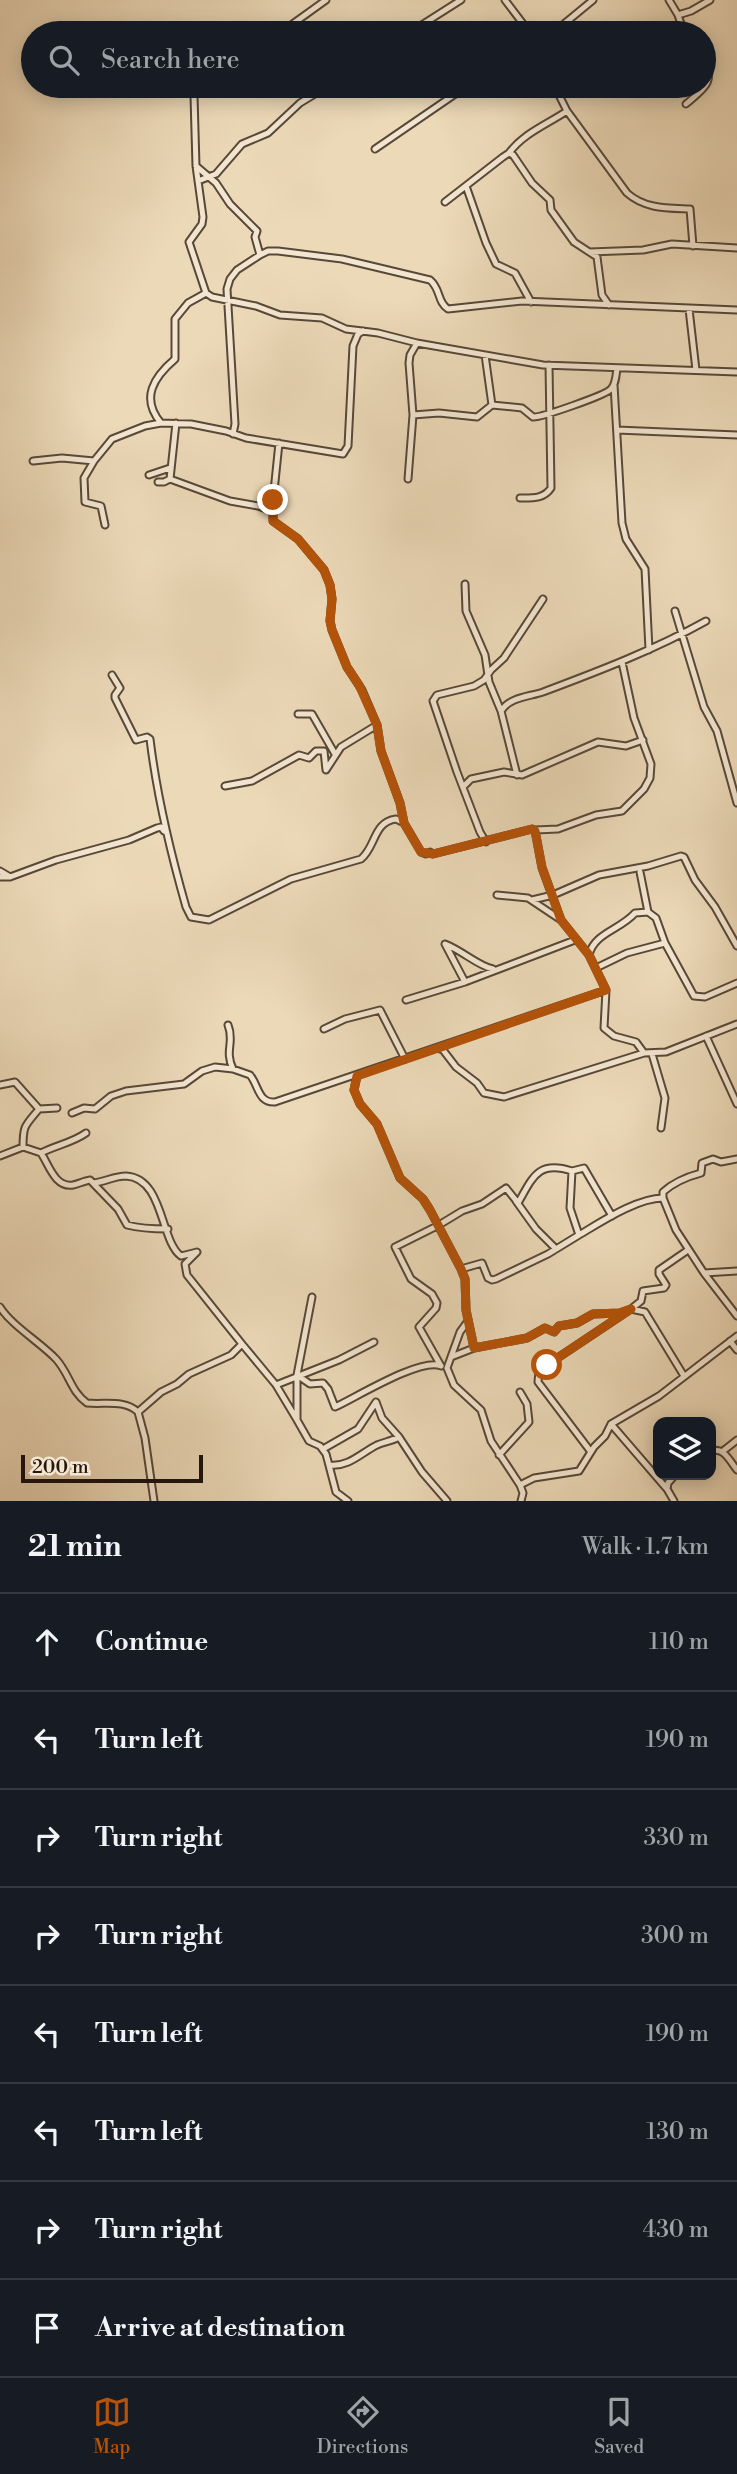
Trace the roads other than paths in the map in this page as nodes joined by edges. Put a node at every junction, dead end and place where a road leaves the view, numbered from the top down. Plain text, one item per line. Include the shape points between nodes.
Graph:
1 (326, 0) edge
2 (461, 0) edge
3 (505, 0) edge
4 (593, 0) edge
5 (669, 0) edge
6 (710, 0) edge
7 (450, 3) edge
8 (678, 15) junction
9 (297, 21) edge
10 (425, 21) edge
11 (521, 21) edge
12 (568, 21) edge
13 (680, 21) edge
14 (194, 98) edge
15 (308, 98) edge
16 (449, 98) edge
17 (560, 98) edge
18 (693, 98) edge
19 (686, 104) dead end
20 (567, 111) junction
21 (374, 149) dead end
22 (509, 153) junction
23 (196, 166) junction
24 (208, 176) junction
25 (198, 181) junction
26 (466, 186) junction
27 (445, 202) dead end
28 (693, 246) junction
29 (737, 247) edge
30 (590, 252) junction
31 (260, 255) junction
32 (205, 293) junction
33 (228, 301) junction
34 (531, 302) junction
35 (609, 305) junction
36 (689, 309) junction
37 (737, 310) edge
38 (363, 331) junction
39 (416, 343) junction
40 (485, 355) junction
41 (549, 365) junction
42 (617, 368) junction
43 (696, 370) junction
44 (737, 372) edge
45 (614, 385) junction
46 (492, 405) junction
47 (550, 413) junction
48 (413, 415) junction
49 (161, 423) junction
50 (176, 423) junction
51 (617, 430) junction
52 (233, 434) junction
53 (737, 435) edge
54 (279, 443) junction
55 (33, 461) dead end
56 (94, 461) junction
57 (170, 468) junction
58 (149, 475) dead end
59 (170, 479) junction
60 (408, 479) dead end
61 (158, 482) dead end
62 (520, 498) dead end
63 (272, 511) junction
64 (105, 525) dead end
65 (465, 584) dead end
66 (543, 599) dead end
67 (675, 611) dead end
68 (706, 621) dead end
69 (681, 635) junction
70 (649, 650) junction
71 (622, 662) junction
72 (112, 675) dead end
73 (487, 675) junction
74 (501, 711) junction
75 (298, 714) dead end
76 (377, 725) junction
77 (643, 740) junction
78 (335, 754) junction
79 (517, 775) junction
80 (225, 786) dead end
81 (464, 786) junction
82 (737, 803) edge
83 (404, 823) junction
84 (164, 831) junction
85 (535, 831) junction
86 (486, 842) junction
87 (0, 871) edge
88 (640, 872) dead end
89 (0, 877) edge
90 (10, 877) junction
91 (497, 895) dead end
92 (553, 895) junction
93 (531, 900) junction
94 (648, 912) junction
95 (561, 920) junction
96 (575, 940) junction
97 (664, 943) junction
98 (737, 946) edge
99 (589, 955) junction
100 (596, 968) junction
101 (495, 970) junction
102 (465, 982) junction
103 (737, 983) edge
104 (606, 990) junction
105 (406, 1000) dead end
106 (737, 1024) edge
107 (228, 1025) dead end
108 (324, 1029) dead end
109 (706, 1036) junction
110 (437, 1048) junction
111 (644, 1053) junction
112 (652, 1054) junction
113 (405, 1059) junction
114 (233, 1069) junction
115 (357, 1076) junction
116 (0, 1085) edge
117 (736, 1101) edge
118 (57, 1108) dead end
119 (39, 1109) junction
120 (72, 1113) dead end
121 (661, 1128) dead end
122 (86, 1133) dead end
123 (23, 1147) junction
124 (41, 1153) junction
125 (0, 1156) edge
126 (737, 1159) edge
127 (572, 1171) junction
128 (93, 1183) junction
129 (506, 1188) junction
130 (663, 1198) junction
131 (612, 1216) junction
132 (439, 1225) junction
133 (168, 1229) junction
134 (579, 1235) junction
135 (556, 1249) junction
136 (688, 1250) junction
137 (461, 1269) junction
138 (737, 1272) edge
139 (704, 1273) junction
140 (312, 1297) dead end
141 (0, 1307) edge
142 (631, 1309) junction
143 (737, 1316) edge
144 (468, 1321) junction
145 (737, 1336) edge
146 (730, 1341) junction
147 (374, 1342) dead end
148 (242, 1345) junction
149 (474, 1348) junction
150 (737, 1350) edge
151 (451, 1357) junction
152 (444, 1367) junction
153 (297, 1375) junction
154 (684, 1376) junction
155 (276, 1385) junction
156 (520, 1392) dead end
157 (138, 1412) junction
158 (297, 1420) junction
159 (611, 1424) junction
160 (399, 1437) junction
161 (737, 1440) edge
162 (323, 1449) junction
163 (716, 1449) edge
164 (723, 1451) junction
165 (591, 1452) junction
166 (499, 1455) junction
167 (330, 1465) junction
168 (737, 1469) edge
169 (671, 1480) edge
170 (520, 1485) junction
171 (667, 1489) junction
172 (154, 1501) edge
173 (348, 1501) edge
174 (447, 1501) edge
175 (521, 1501) edge
176 (674, 1501) edge

1 - 9 street
2 - 7 street
3 - 11 street
4 - 12 street
5 - 8 street
6 - 8 street
7 - 10 street
8 - 13 street
14 - 23 street
15 - 24 street via 268,133 242,144 216,174
16 - 21 street
17 - 20 street
18 - 19 street
20 - 22 street via 533,131
20 - 28 street via 636,201 690,209
22 - 26 street
22 - 30 street via 550,200 551,210 574,242
23 - 24 street
23 - 25 street
24 - 25 street
24 - 31 street via 257,231
25 - 32 street via 202,224 189,242
26 - 27 street
26 - 34 street via 496,264 515,273
28 - 29 street
28 - 30 street
30 - 35 street via 597,257 602,295
31 - 33 street via 230,279
31 - 34 street via 278,251 342,258 430,280 447,309
32 - 33 street
32 - 49 street via 188,303 175,319 175,359 160,372 149,402
33 - 38 street via 279,315 322,318
33 - 52 street
34 - 35 street
35 - 36 street
36 - 37 street
36 - 43 street
38 - 39 street
38 - 54 street via 353,346 346,450 340,455
39 - 40 street
39 - 48 street via 410,355
40 - 41 street
40 - 46 street
41 - 42 street
41 - 47 street
42 - 43 street
42 - 45 street
43 - 44 street
45 - 47 street via 602,396
45 - 51 street
46 - 47 street via 522,408 537,418
46 - 48 street via 477,416
47 - 62 street via 551,488 539,498
48 - 60 street
49 - 50 street
49 - 56 street via 112,439
50 - 52 street
50 - 57 street
51 - 53 street
51 - 70 street via 622,523 626,539 645,569
52 - 54 street
54 - 63 street
55 - 56 street
56 - 64 street via 84,478 84,496 87,504 101,506
57 - 58 street
57 - 59 street
59 - 61 street
59 - 63 street
63 - 76 street via 273,521 298,539 324,570 332,599 332,630
65 - 73 street via 466,611 485,655
66 - 73 street via 504,658
67 - 69 street
68 - 69 street
69 - 70 street
69 - 82 street via 704,707 718,731
70 - 71 street
71 - 74 street via 511,701
71 - 77 street
72 - 84 street via 120,688 115,698 136,740 150,739
73 - 74 street
73 - 81 street via 481,683 438,695 433,701
74 - 79 street
75 - 78 street via 312,714
76 - 78 street
76 - 83 street
77 - 79 street via 618,746 598,742
77 - 85 street via 651,764 650,778 622,811
78 - 80 street via 326,770 324,751 316,751 309,758 299,755 252,781
79 - 81 street via 504,772 471,779
81 - 86 street
83 - 84 street via 396,819 382,825 361,859 291,879 209,920 191,917
83 - 86 street via 426,854
84 - 90 street via 157,828
85 - 86 street
85 - 92 street
87 - 90 street
88 - 94 street
89 - 90 street
91 - 93 street
92 - 93 street
92 - 95 street
92 - 98 street via 599,875 681,856
93 - 95 street
94 - 97 street via 656,918
94 - 99 street via 635,913 595,941
95 - 96 street
96 - 99 street
96 - 101 street
97 - 100 street
97 - 103 street via 694,996 705,997
99 - 100 street
100 - 104 street
101 - 102 street
101 - 102 street via 446,944
102 - 105 street
104 - 110 street
104 - 111 street via 604,1028 636,1042
106 - 109 street
107 - 114 street via 228,1057
108 - 113 street via 345,1018 380,1010
109 - 112 street
109 - 117 street
110 - 111 street via 484,1093 504,1097
110 - 113 street
111 - 112 street
112 - 121 street via 665,1098
113 - 115 street
114 - 115 street via 250,1075 269,1102
114 - 120 street via 215,1067 178,1086 126,1091 105,1099 95,1109
115 - 132 street via 356,1098 377,1124 400,1178 423,1199
116 - 119 street via 15,1082
118 - 119 street
119 - 123 street via 25,1123
122 - 124 street
123 - 124 street
123 - 125 street
124 - 128 street via 63,1184
126 - 130 street via 702,1163 701,1173 670,1186
127 - 129 street via 543,1169 518,1203
127 - 131 street via 584,1168
127 - 134 street via 570,1208
128 - 133 street via 127,1225
128 - 133 street via 131,1176 149,1190
129 - 132 street
129 - 135 street
130 - 131 street
130 - 136 street
131 - 134 street
132 - 137 street
132 - 152 street via 395,1247 411,1279 437,1303 419,1327
133 - 148 street via 181,1256 197,1252 185,1264 187,1275
134 - 135 street
135 - 137 street via 492,1280 482,1263
136 - 139 street
136 - 142 street via 659,1270 664,1288 643,1291 641,1301
137 - 144 street
138 - 139 street
139 - 143 street
140 - 153 street
141 - 157 street via 56,1358 87,1403 125,1405
142 - 149 street via 593,1314 554,1332 545,1328 527,1338
142 - 154 street via 645,1311
142 - 165 street via 539,1371 538,1382
144 - 149 street
144 - 151 street
145 - 146 street
146 - 150 street
146 - 154 street
147 - 153 street
148 - 155 street
148 - 157 street via 161,1392
149 - 151 street
151 - 152 street
152 - 153 street via 430,1363 335,1407 323,1383 310,1384
152 - 166 street via 454,1385 481,1410
153 - 155 street
153 - 158 street
154 - 159 street
155 - 158 street
156 - 166 street via 529,1422
157 - 172 street
158 - 162 street via 309,1441
159 - 165 street
159 - 171 street
160 - 162 street via 382,1418 376,1402 358,1429
160 - 167 street via 345,1465
160 - 174 street
161 - 164 street
162 - 167 street
163 - 164 street
164 - 168 street
165 - 170 street via 579,1471 534,1478
166 - 170 street
167 - 173 street via 336,1492
169 - 171 street
170 - 175 street
171 - 176 street

